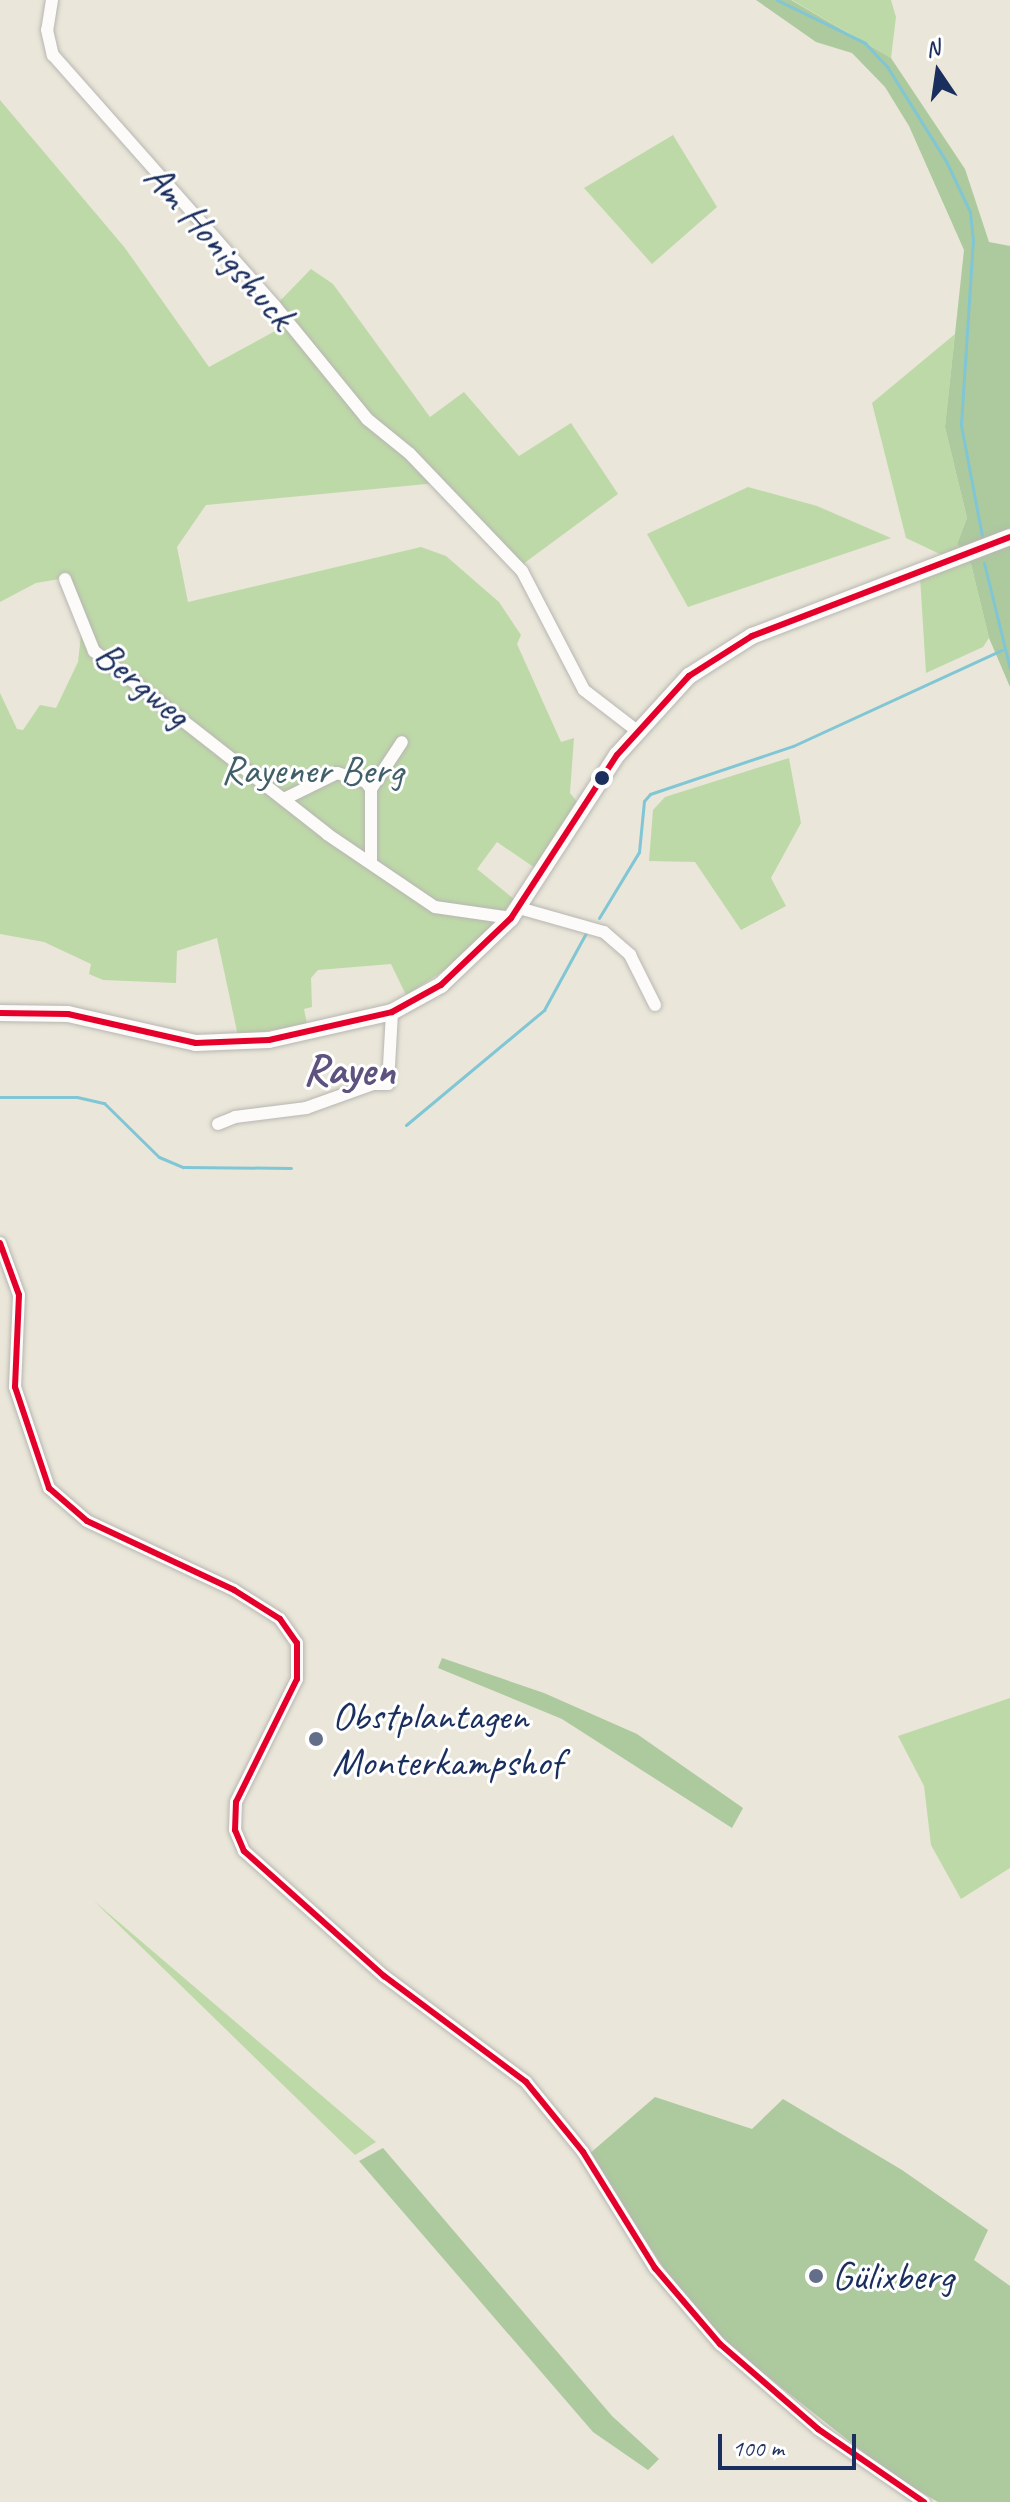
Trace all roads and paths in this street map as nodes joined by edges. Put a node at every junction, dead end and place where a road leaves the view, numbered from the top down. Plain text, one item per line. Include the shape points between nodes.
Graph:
1 (52, 0) edge
2 (1010, 537) edge
3 (65, 579) dead end
4 (636, 730) junction
5 (402, 742) dead end
6 (371, 789) junction
7 (284, 799) junction
8 (371, 862) junction
9 (515, 913) junction
10 (655, 1005) dead end
11 (392, 1012) junction
12 (0, 1013) edge
13 (218, 1124) dead end
14 (0, 1243) edge
15 (924, 2502) edge

1 - 4 street, Am Honigshuck via 47,30 53,55 266,295 367,419 410,454 521,570 584,690
2 - 4 main road via 752,636 689,676
3 - 7 street, Bergweg via 94,651
4 - 9 main road
5 - 6 street
6 - 7 street via 347,773 337,773
6 - 8 street
7 - 8 street, Bergweg
8 - 9 street, Bergweg via 435,907
9 - 10 street, Bergweg via 611,937 630,955
9 - 11 main road via 441,985
11 - 12 main road via 269,1040 196,1043 68,1014
11 - 13 street via 388,1084 373,1084 306,1108
14 - 15 street via 19,1295 15,1387 49,1488 87,1521 234,1590 280,1619 297,1643 297,1679 236,1802 235,1830 244,1851 384,1976 526,2082 583,2152 655,2268 720,2344 818,2429

